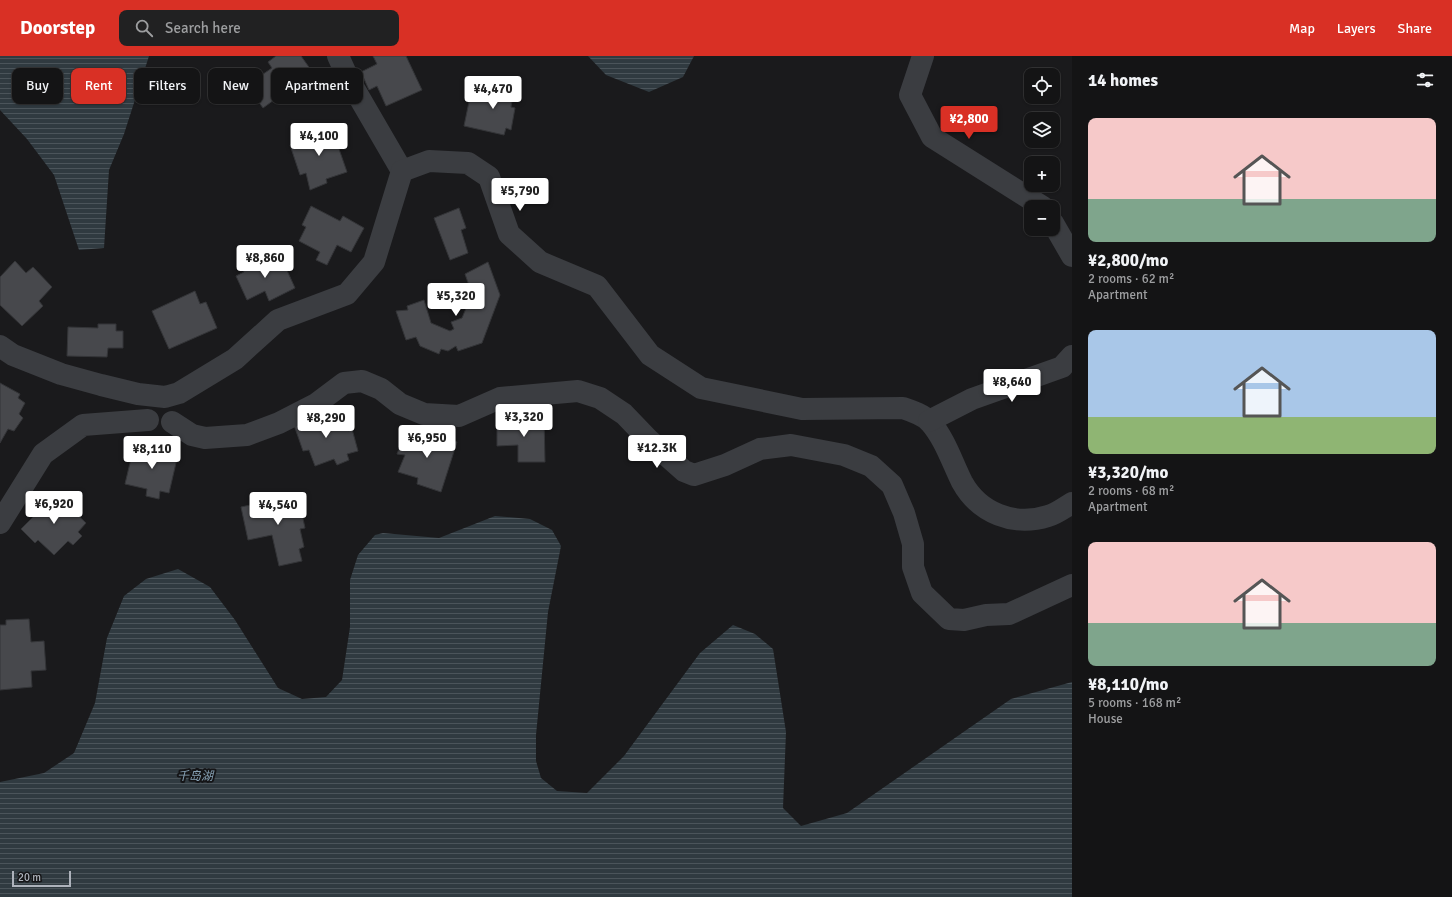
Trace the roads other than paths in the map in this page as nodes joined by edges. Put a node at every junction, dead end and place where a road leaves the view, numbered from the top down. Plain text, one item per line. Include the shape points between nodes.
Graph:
1 (338, 56) edge
2 (923, 56) edge
3 (402, 171) junction
4 (1032, 200) edge
5 (1060, 235) edge
6 (1072, 256) edge
7 (0, 346) edge
8 (1072, 356) edge
9 (165, 397) junction
10 (148, 420) junction
11 (930, 421) junction
12 (172, 422) junction
13 (1072, 503) edge
14 (0, 523) edge
15 (1072, 585) edge

1 - 3 street
2 - 4 street via 910,95 932,137
3 - 9 street via 374,262 347,294 278,320 235,359 178,393
3 - 11 street via 429,161 468,163 489,177 510,234 540,262 597,286 650,355 701,388 802,408 904,408
5 - 6 street
7 - 9 street via 13,355 60,374 138,394
8 - 11 street via 1062,367 972,399
9 - 10 street via 150,400 146,410
9 - 12 street via 175,406 176,417
10 - 12 street via 160,427
10 - 14 street via 83,425 44,454
11 - 13 street via 975,501 991,511 1007,518 1027,520 1049,516
12 - 15 street via 192,435 206,438 247,435 279,423 316,404 344,383 362,381 381,389 400,404 424,414 459,416 500,398 578,391 600,398 624,414 684,471 694,475 725,465 760,449 791,445 844,455 871,466 892,485 904,513 913,544 913,567 922,592 949,619 964,620 986,615 1010,614

